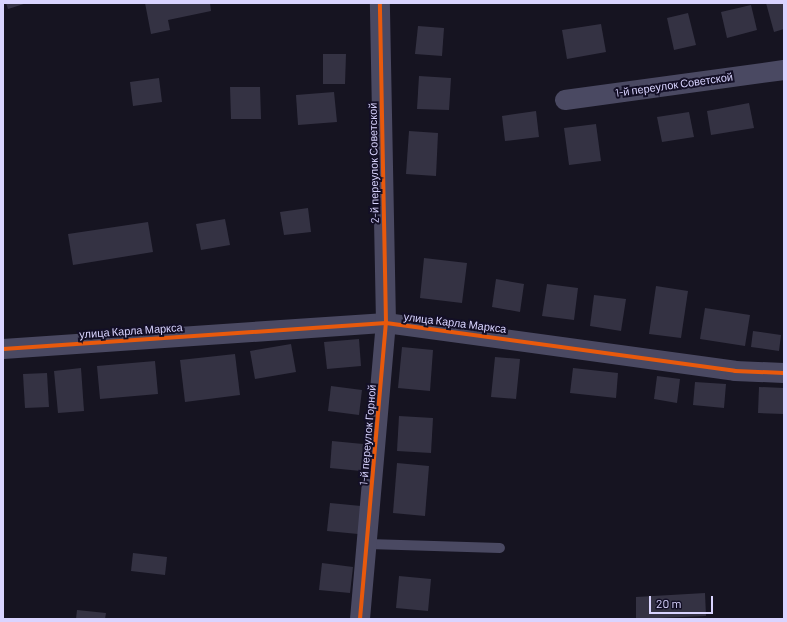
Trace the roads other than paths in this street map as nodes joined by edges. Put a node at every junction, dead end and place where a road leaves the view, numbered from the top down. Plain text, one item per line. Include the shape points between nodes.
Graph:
1 (380, 3) edge
2 (784, 70) edge
3 (565, 100) dead end
4 (386, 323) junction
5 (3, 349) edge
6 (784, 373) edge
7 (368, 544) junction
8 (500, 548) dead end
9 (360, 619) edge

1 - 4 street, 2-й переулок Советской
2 - 3 street, 1-й переулок Советской
4 - 5 street, улица Карла Маркса
4 - 6 street, улица Карла Маркса via 735,371
4 - 7 street, 1-й переулок Горной
7 - 8 lane
7 - 9 street, 1-й переулок Горной

